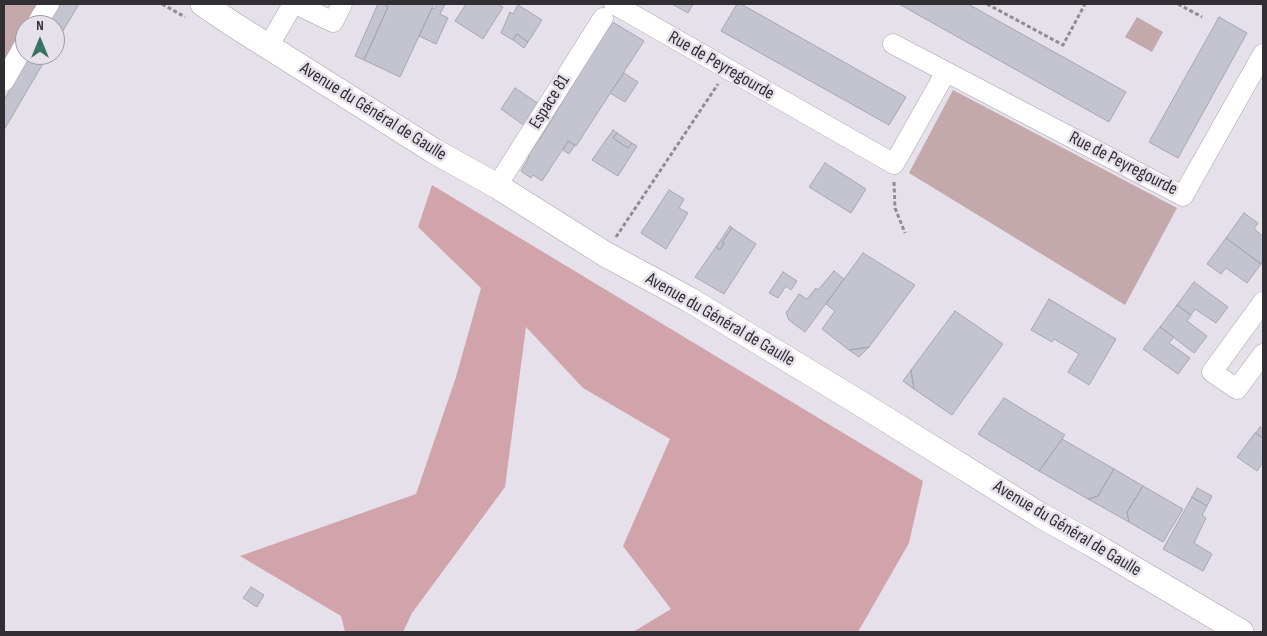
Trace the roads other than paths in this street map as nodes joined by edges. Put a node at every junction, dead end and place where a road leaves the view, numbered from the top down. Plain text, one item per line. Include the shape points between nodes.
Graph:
1 (49, 4) edge
2 (203, 4) edge
3 (295, 4) edge
4 (342, 4) edge
5 (608, 11) edge
6 (42, 15) edge
7 (893, 44) dead end
8 (268, 47) junction
9 (1263, 54) edge
10 (15, 62) edge
11 (946, 72) junction
12 (4, 81) edge
13 (497, 186) junction
14 (1263, 302) edge
15 (1263, 354) edge
16 (1241, 632) edge

1 - 6 street
2 - 8 main road, Avenue du Général de Gaulle
3 - 4 street via 333,22
3 - 8 street
5 - 11 street, Rue de Peyregourde via 728,69 894,164
5 - 13 street, Espace 81
7 - 11 street, Rue de Peyregourde
8 - 13 main road, Avenue du Général de Gaulle via 434,151
9 - 11 street, Rue de Peyregourde via 1183,196
10 - 12 street
13 - 16 main road, Avenue du Général de Gaulle via 605,254 690,300 1040,515
14 - 15 street via 1212,372 1237,389

